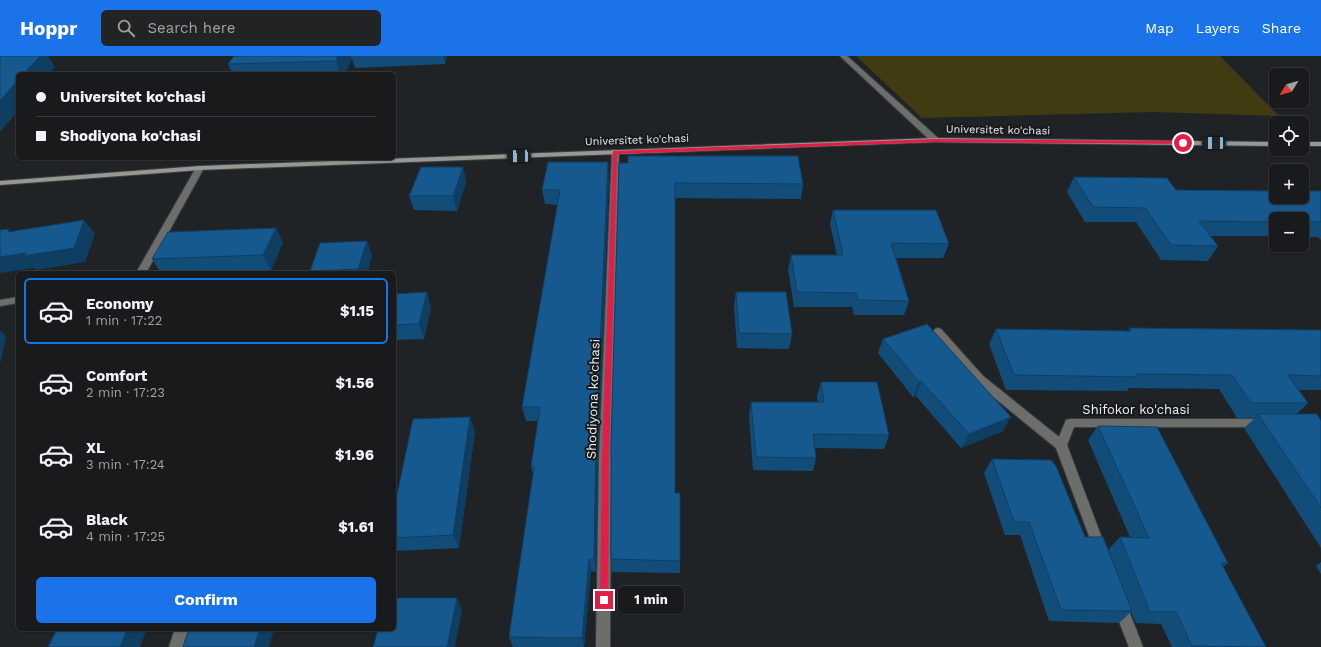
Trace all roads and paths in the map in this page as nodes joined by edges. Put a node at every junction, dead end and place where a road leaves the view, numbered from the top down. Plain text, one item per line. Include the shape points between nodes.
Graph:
1 (843, 56) edge
2 (935, 140) junction
3 (1269, 144) edge
4 (1309, 144) edge
5 (1321, 144) edge
6 (615, 152) junction
7 (200, 168) junction
8 (0, 183) edge
9 (142, 271) edge
10 (16, 300) edge
11 (0, 303) edge
12 (938, 332) dead end
13 (1274, 423) edge
14 (1061, 445) junction
15 (1103, 557) edge
16 (1116, 595) edge
17 (181, 631) edge
18 (176, 647) edge
19 (603, 647) edge
20 (1136, 647) edge

1 - 2 street
2 - 3 main road, Universitet ko'chasi
2 - 6 main road, Universitet ko'chasi
4 - 5 main road
6 - 7 main road, Universitet ko'chasi
6 - 19 street, Shodiyona ko'chasi
7 - 8 main road, Universitet ko'chasi
7 - 9 street
10 - 11 street
12 - 14 street via 980,379
13 - 14 street, Shifokor ko'chasi via 1070,423
14 - 15 street
16 - 20 street
17 - 18 street

